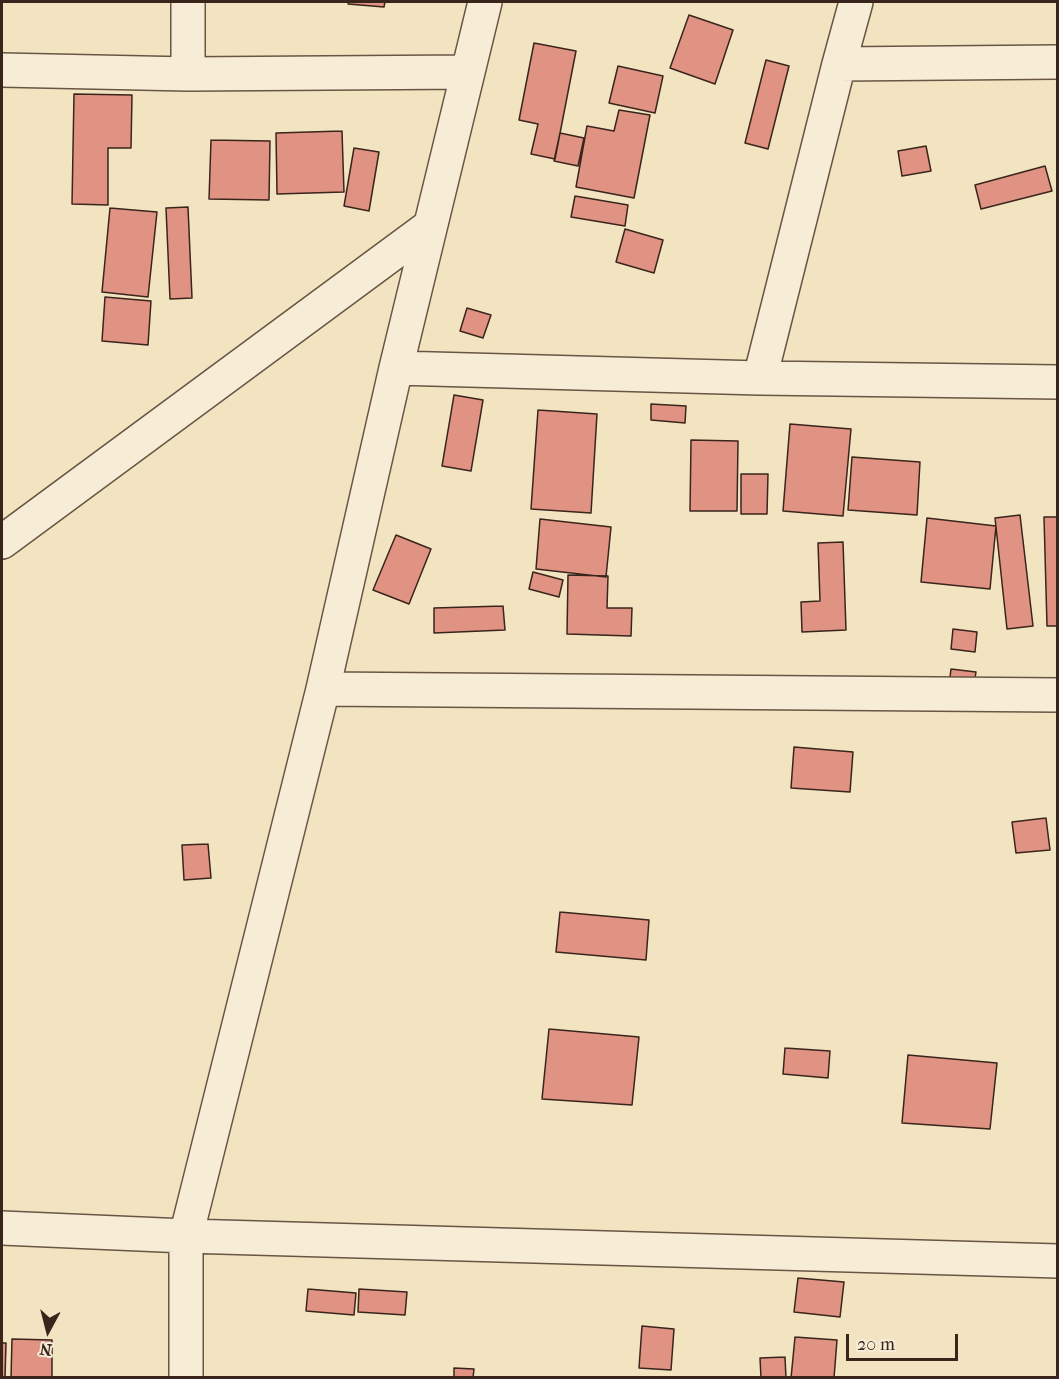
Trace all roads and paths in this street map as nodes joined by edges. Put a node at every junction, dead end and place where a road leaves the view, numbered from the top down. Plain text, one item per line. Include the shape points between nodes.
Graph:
1 (188, 2) edge
2 (485, 2) edge
3 (856, 2) edge
4 (1058, 62) edge
5 (839, 64) junction
6 (2, 70) edge
7 (468, 72) junction
8 (188, 74) junction
9 (430, 226) junction
10 (396, 368) junction
11 (760, 378) junction
12 (1058, 382) edge
13 (2, 542) edge
14 (323, 689) junction
15 (1058, 695) edge
16 (2, 1228) edge
17 (186, 1236) junction
18 (1058, 1261) edge
19 (186, 1377) edge

1 - 8 street
2 - 7 street
3 - 5 street
4 - 5 street
5 - 11 street
6 - 8 street
7 - 8 street
7 - 9 street
9 - 10 street
9 - 13 street
10 - 11 street
10 - 14 street
11 - 12 street
14 - 15 street
14 - 17 street
16 - 17 street
17 - 18 street
17 - 19 street

